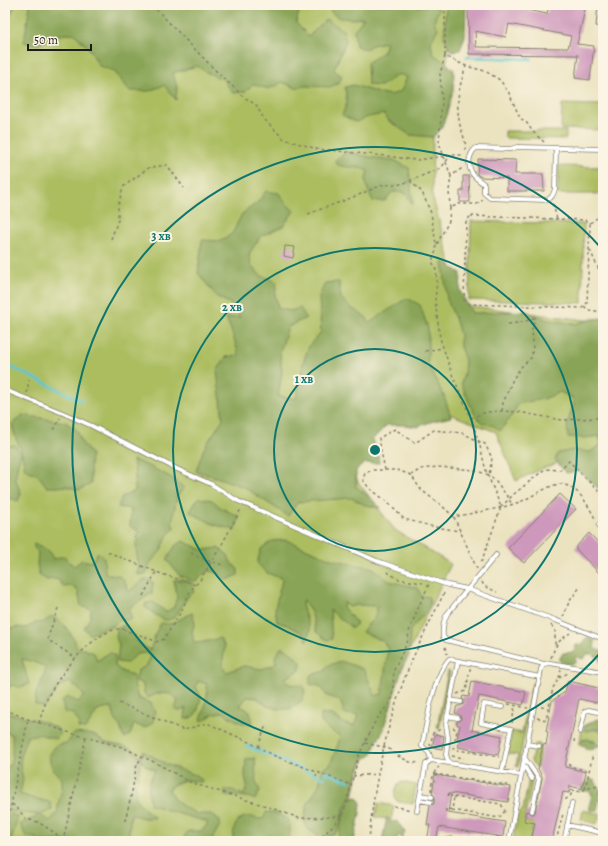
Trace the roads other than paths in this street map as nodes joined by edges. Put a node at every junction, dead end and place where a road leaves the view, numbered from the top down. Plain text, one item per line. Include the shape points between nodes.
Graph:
1 (554, 148) junction
2 (603, 149) edge
3 (5, 390) edge
4 (599, 526) road end
5 (603, 530) edge
6 (496, 555) dead end
7 (468, 589) junction
8 (603, 639) edge
9 (458, 661) junction
10 (544, 664) junction
11 (603, 672) edge
12 (540, 676) junction
13 (452, 701) junction
14 (461, 702) dead end
15 (502, 707) dead end
16 (603, 713) edge
17 (449, 717) junction
18 (458, 718) dead end
19 (580, 732) dead end
20 (527, 744) junction
21 (539, 746) dead end
22 (524, 756) junction
23 (431, 760) junction
24 (449, 763) junction
25 (523, 764) junction
26 (502, 772) junction
27 (521, 775) junction
28 (532, 779) dead end
29 (420, 795) junction
30 (432, 797) dead end
31 (419, 800) junction
32 (431, 802) dead end
33 (572, 803) dead end
34 (417, 811) road end
35 (532, 811) dead end
36 (567, 825) junction
37 (603, 833) edge
38 (565, 837) dead end
39 (443, 841) edge
40 (460, 841) edge
41 (509, 841) edge

1 - 1 lane via 476,148 472,152 469,166 471,173 484,184 484,193 490,198 546,200 551,198 555,190
1 - 2 lane
3 - 7 lane via 92,426 211,484 238,501 377,561 448,585
4 - 5 lane
6 - 7 lane
7 - 8 lane
7 - 10 lane via 447,614 442,631 446,640
9 - 12 lane
9 - 13 lane
9 - 23 lane via 449,659 444,664 434,691 422,746 429,752
10 - 11 lane via 550,662
10 - 12 lane
12 - 20 lane via 532,707
13 - 14 lane
13 - 17 lane
15 - 26 lane via 484,704 481,723 511,729
16 - 19 lane via 589,710 585,712
17 - 18 lane
17 - 24 lane via 446,724 446,755
20 - 21 lane
20 - 22 lane
22 - 25 lane
22 - 35 lane via 539,779
23 - 24 lane
23 - 29 lane via 426,764
24 - 26 lane
25 - 27 lane
25 - 28 lane
26 - 27 lane
27 - 41 lane
29 - 30 lane
29 - 31 lane
31 - 32 lane
31 - 34 lane
33 - 36 lane
36 - 37 lane
36 - 38 lane
39 - 40 lane

